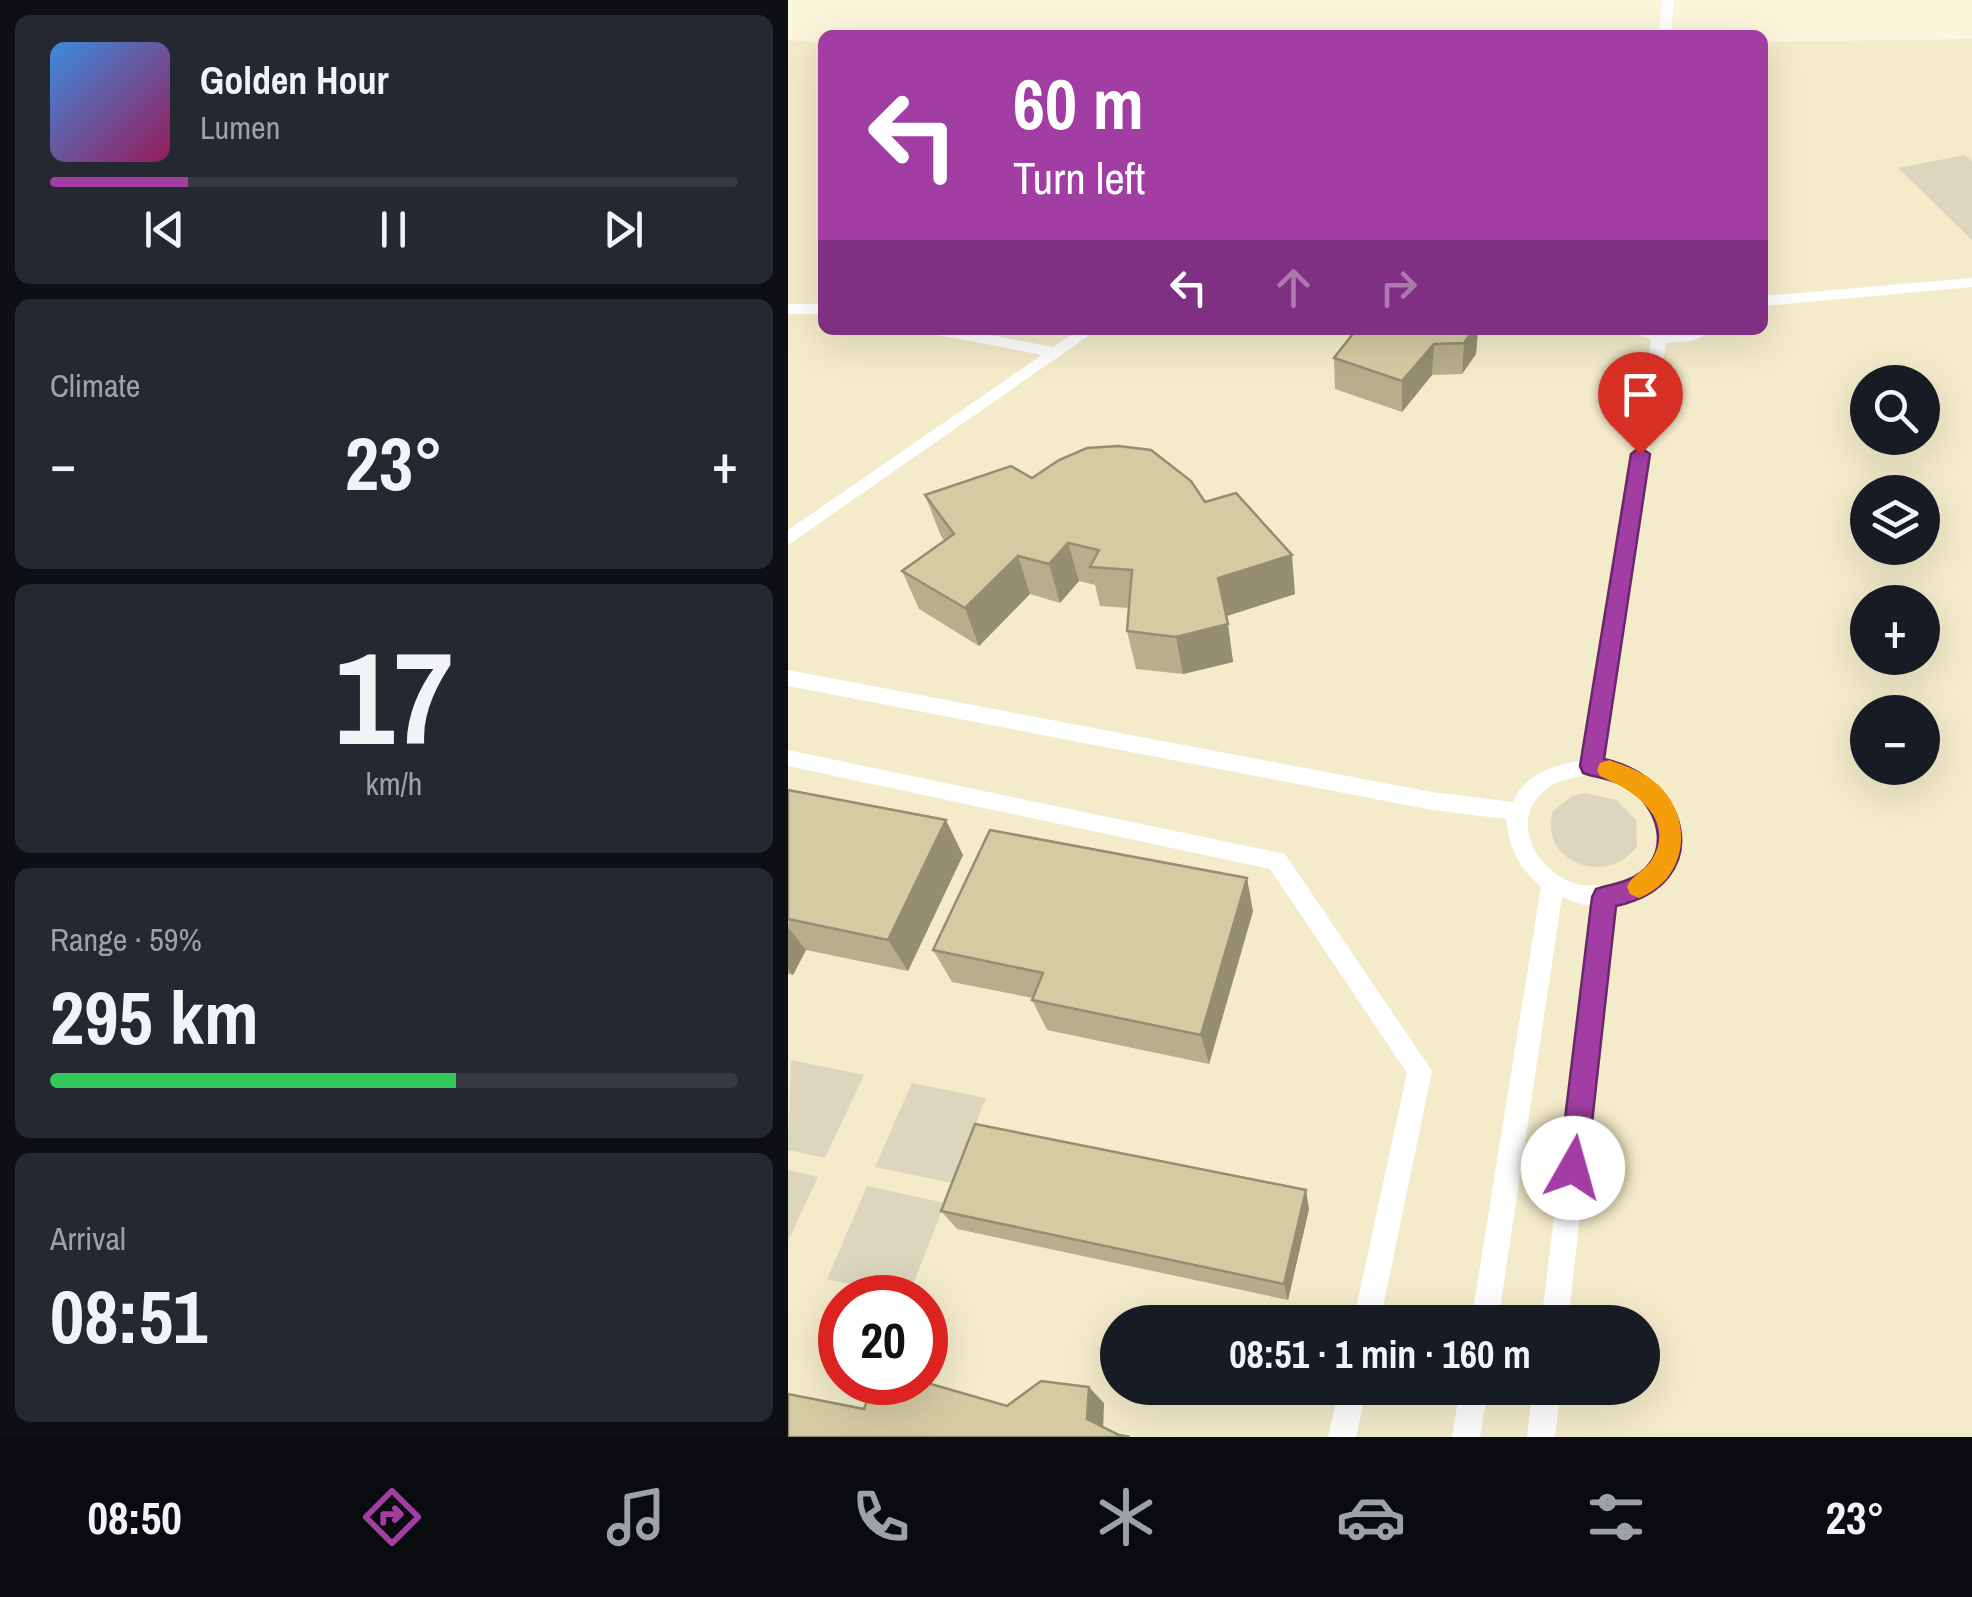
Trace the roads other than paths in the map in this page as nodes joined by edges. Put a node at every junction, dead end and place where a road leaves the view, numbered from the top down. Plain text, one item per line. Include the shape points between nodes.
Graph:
1 (1668, 0) edge
2 (1665, 30) edge
3 (1972, 282) edge
4 (1768, 301) edge
5 (788, 309) edge
6 (818, 309) edge
7 (965, 335) edge
8 (1081, 335) edge
9 (1652, 335) edge
10 (1694, 335) edge
11 (1659, 337) junction
12 (1052, 352) junction
13 (788, 539) edge
14 (788, 678) edge
15 (788, 758) edge
16 (1592, 766) junction
17 (1518, 811) junction
18 (1553, 883) junction
19 (1605, 897) junction
20 (1370, 1305) edge
21 (1487, 1305) edge
22 (1557, 1305) edge
23 (1349, 1405) edge
24 (1471, 1405) edge
25 (1545, 1405) edge
26 (1342, 1437) edge
27 (1466, 1437) edge
28 (1541, 1437) edge

1 - 2 lane
3 - 4 lane
5 - 6 lane
7 - 12 lane
8 - 12 lane
9 - 11 lane
10 - 11 lane
11 - 16 lane
12 - 13 lane
14 - 17 lane via 1432,801
15 - 20 lane via 1278,861 1420,1072
16 - 17 lane via 1544,776
16 - 19 lane via 1638,782 1656,799 1671,841 1651,880
17 - 18 lane via 1520,848
18 - 19 lane
18 - 21 lane
19 - 22 lane
23 - 26 lane
24 - 27 lane
25 - 28 lane

